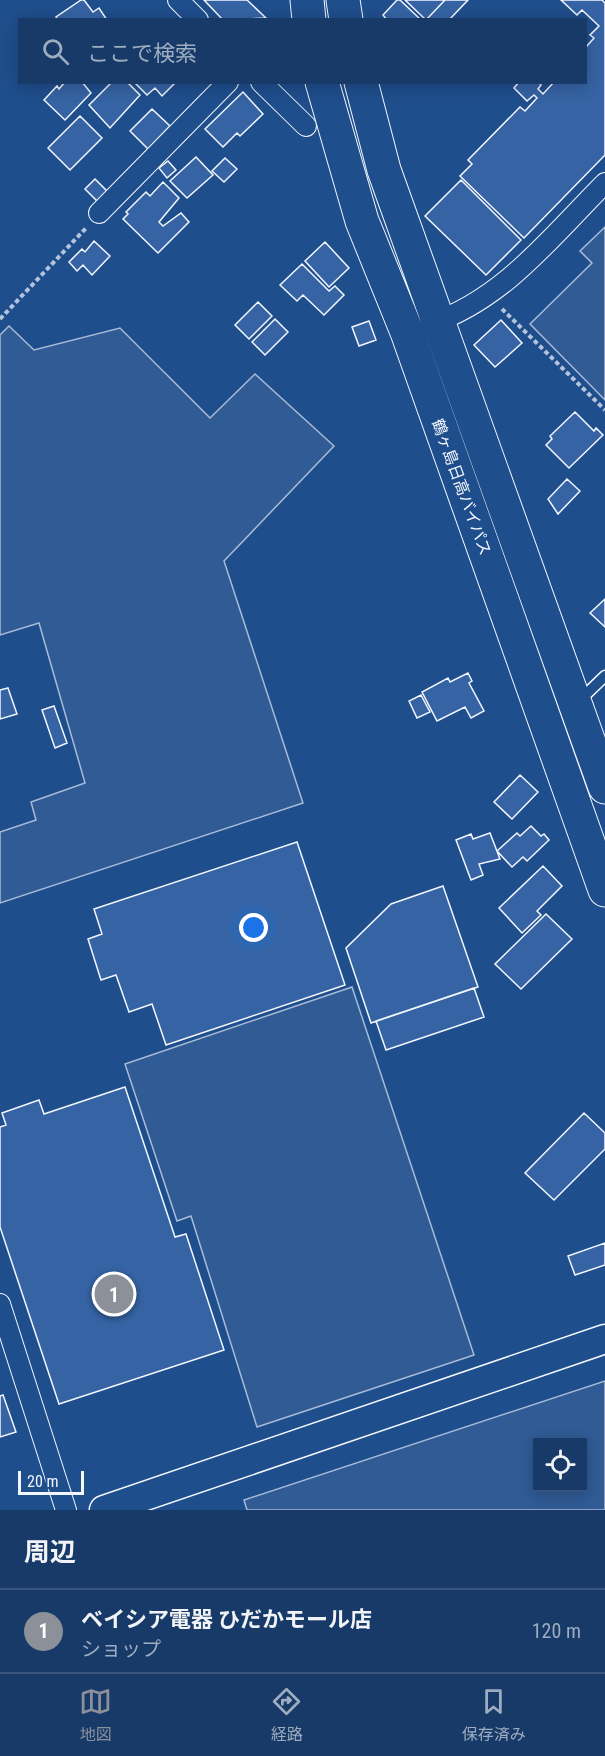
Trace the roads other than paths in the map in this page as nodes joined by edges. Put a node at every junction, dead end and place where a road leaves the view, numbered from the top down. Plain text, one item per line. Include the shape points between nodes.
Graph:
1 (178, 0) edge
2 (307, 0) edge
3 (343, 0) edge
4 (196, 18) edge
5 (309, 18) edge
6 (346, 18) edge
7 (226, 84) edge
8 (263, 84) edge
9 (323, 84) edge
10 (362, 84) edge
11 (306, 126) dead end
12 (605, 183) edge
13 (99, 213) road end
14 (438, 321) junction
15 (407, 332) junction
16 (605, 676) edge
17 (576, 705) junction
18 (605, 787) edge
19 (605, 890) edge
20 (0, 1304) edge
21 (605, 1339) edge
22 (66, 1510) edge
23 (104, 1510) edge

1 - 4 street
2 - 5 highway
3 - 6 highway
7 - 13 street
8 - 11 street
9 - 15 highway, 鶴ヶ島日高バイパス via 362,221
10 - 14 highway, 鶴ヶ島日高バイパス via 384,170
12 - 14 street via 518,272 471,308
14 - 15 street
14 - 17 highway, 鶴ヶ島日高バイパス
15 - 19 highway, 鶴ヶ島日高バイパス
16 - 17 lane
17 - 18 highway, 鶴ヶ島日高バイパス
20 - 22 street
21 - 23 street

